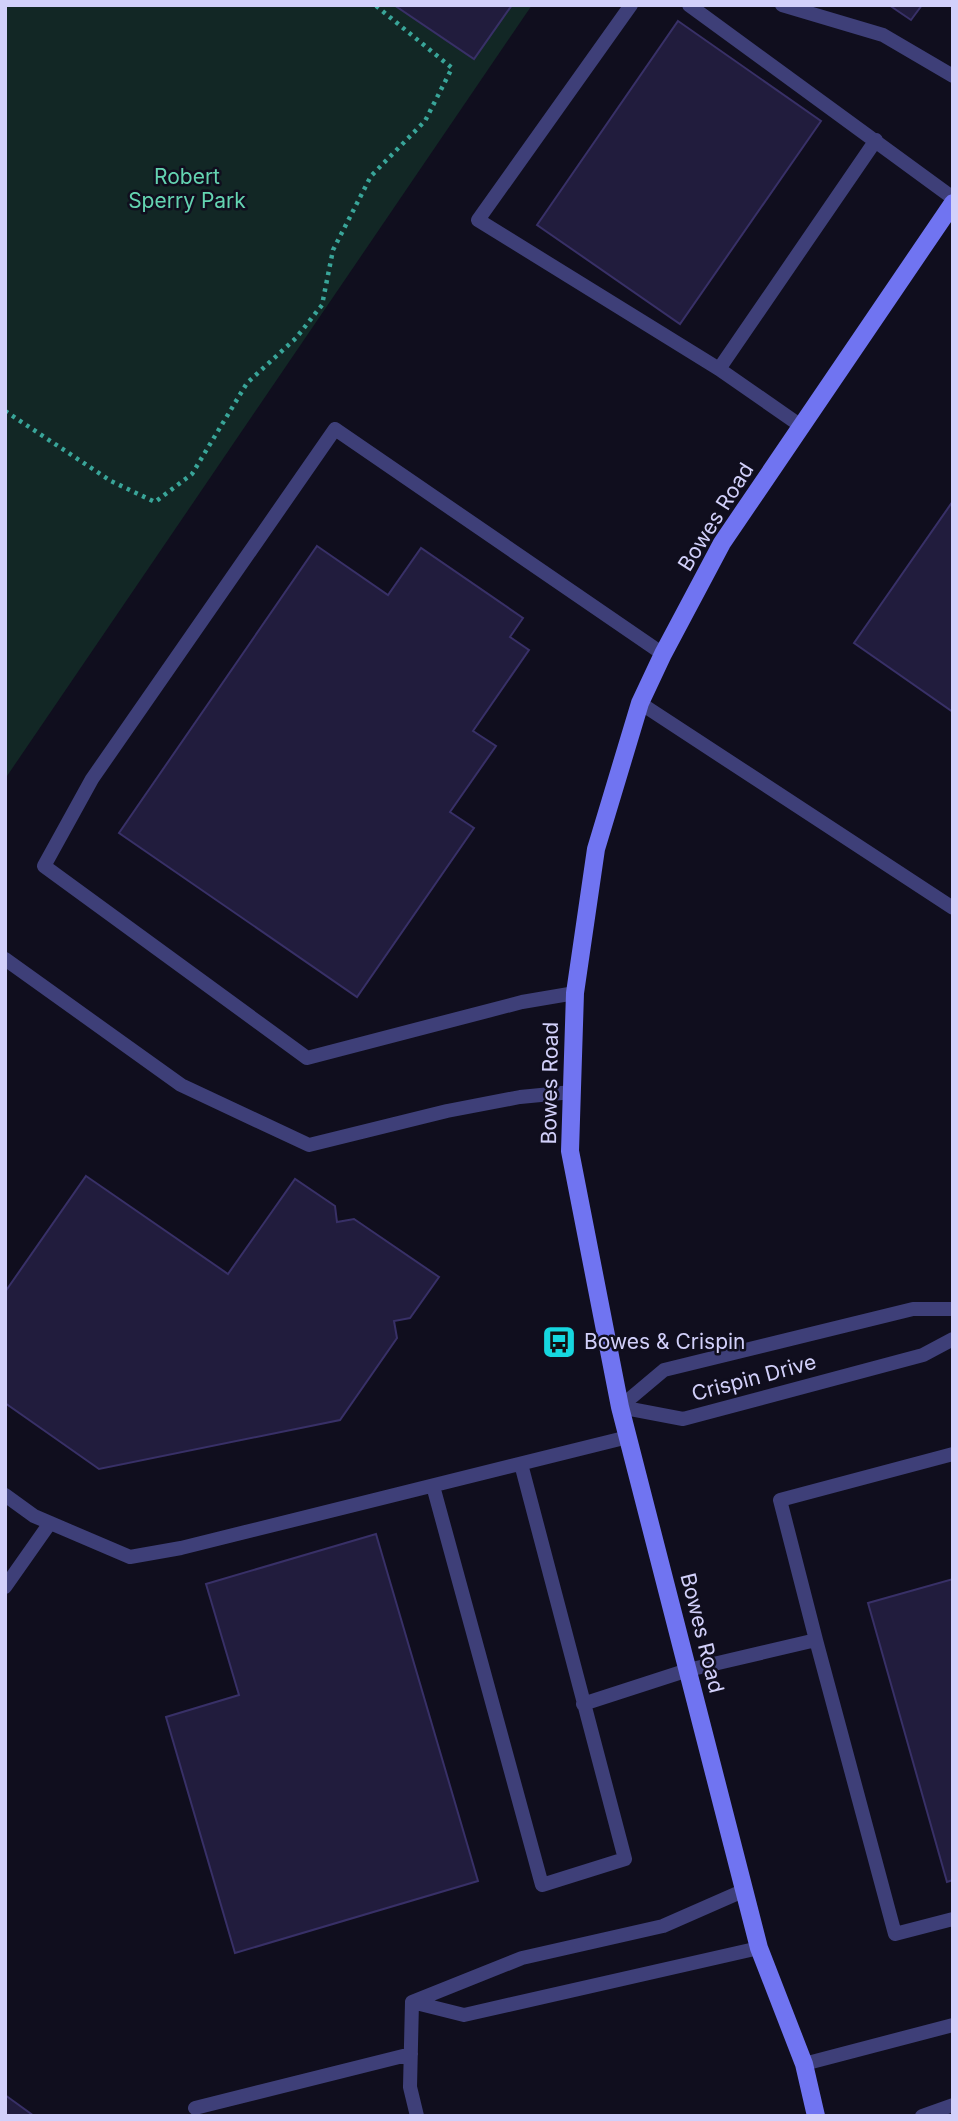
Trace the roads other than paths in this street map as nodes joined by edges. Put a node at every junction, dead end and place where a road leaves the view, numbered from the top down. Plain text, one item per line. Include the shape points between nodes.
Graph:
1 (632, 5) edge
2 (689, 5) edge
3 (782, 5) edge
4 (953, 76) edge
5 (876, 140) junction
6 (953, 200) edge
7 (719, 369) junction
8 (801, 426) junction
9 (663, 654) junction
10 (640, 703) junction
11 (953, 908) edge
12 (5, 959) edge
13 (575, 993) junction
14 (572, 1092) junction
15 (953, 1309) edge
16 (953, 1339) edge
17 (620, 1407) junction
18 (628, 1437) junction
19 (953, 1454) edge
20 (522, 1464) junction
21 (433, 1486) junction
22 (5, 1495) edge
23 (50, 1523) junction
24 (5, 1587) edge
25 (816, 1640) junction
26 (688, 1670) junction
27 (583, 1704) junction
28 (745, 1890) junction
29 (953, 1920) edge
30 (759, 1948) junction
31 (412, 2002) junction
32 (953, 2025) edge
33 (411, 2054) junction
34 (804, 2064) junction
35 (953, 2105) edge
36 (195, 2108) dead end
37 (417, 2116) edge
38 (816, 2116) edge
39 (922, 2116) edge

1 - 7 lane via 478,220
2 - 5 lane
3 - 4 lane via 883,35
5 - 6 lane
5 - 7 lane
6 - 8 main road, Bowes Road
7 - 8 lane
8 - 9 main road, Bowes Road via 722,543
9 - 10 main road, Bowes Road
9 - 13 lane via 335,429 92,779 44,866 307,1058 522,1002
10 - 11 lane
10 - 13 main road, Bowes Road via 596,849
12 - 14 lane via 181,1085 309,1145 447,1111
13 - 14 main road, Bowes Road
14 - 17 main road, Bowes Road via 570,1151
15 - 17 lane, Crispin Drive via 913,1309 664,1370
16 - 17 lane, Crispin Drive via 923,1355 683,1419
17 - 18 main road, Bowes Road
18 - 20 lane
18 - 26 main road, Bowes Road
19 - 25 lane via 780,1500
20 - 21 lane
20 - 27 lane
21 - 23 lane via 130,1557
21 - 27 lane via 542,1885 625,1859
22 - 23 lane
23 - 24 lane
25 - 26 lane
25 - 29 lane via 895,1934
26 - 27 lane
26 - 28 main road, Bowes Road
28 - 30 main road, Bowes Road
28 - 31 lane via 663,1926 522,1958
30 - 31 lane via 464,2015
30 - 34 main road, Bowes Road
31 - 33 lane
32 - 34 lane
33 - 36 lane
33 - 37 lane via 410,2087
34 - 38 main road, Bowes Road
35 - 39 lane

